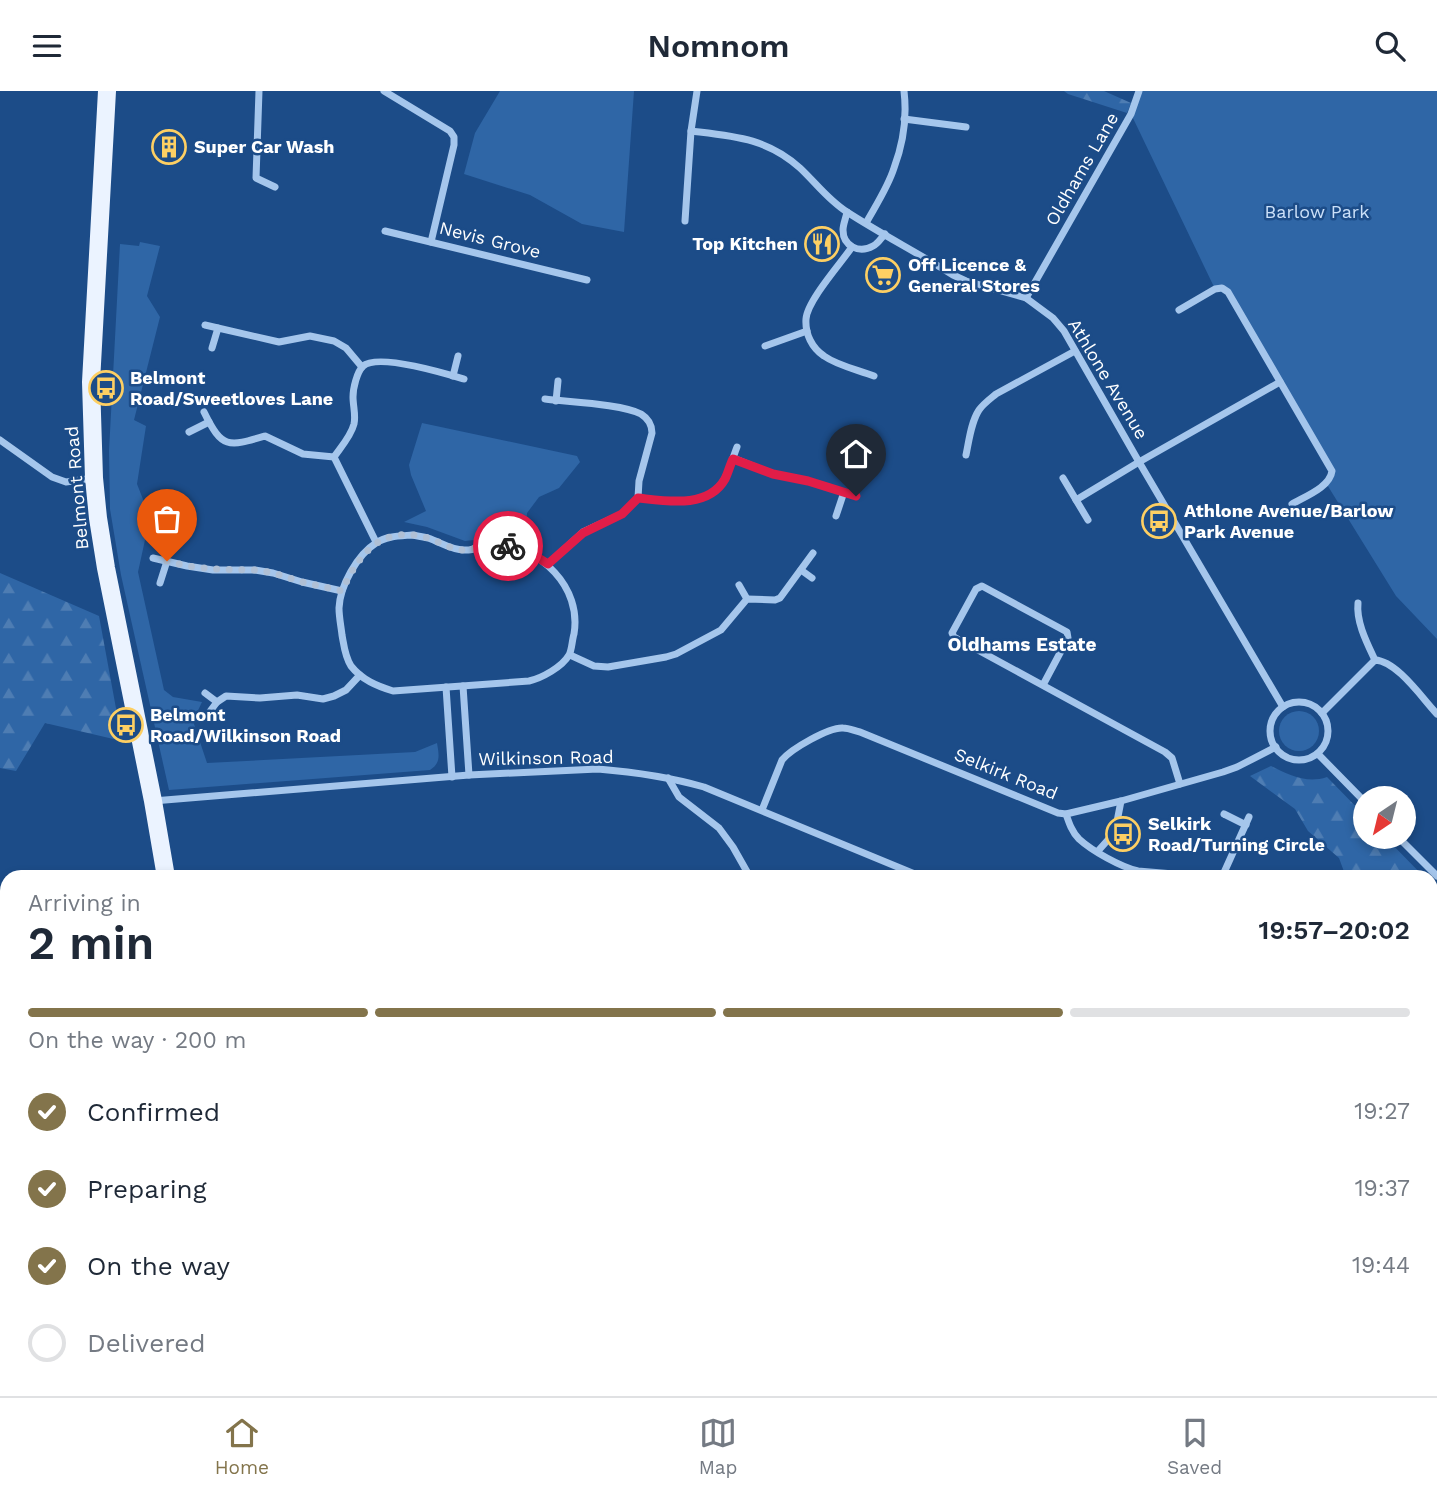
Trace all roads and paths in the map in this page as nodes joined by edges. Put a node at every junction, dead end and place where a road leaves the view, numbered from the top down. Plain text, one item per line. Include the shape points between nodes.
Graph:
1 (107, 91) edge
2 (259, 91) edge
3 (384, 91) edge
4 (697, 91) edge
5 (904, 91) edge
6 (1139, 91) edge
7 (904, 119) junction
8 (966, 127) dead end
9 (691, 131) junction
10 (275, 187) dead end
11 (848, 212) junction
12 (685, 221) dead end
13 (866, 223) junction
14 (385, 231) dead end
15 (885, 234) junction
16 (431, 242) junction
17 (852, 247) junction
18 (587, 280) dead end
19 (1026, 298) junction
20 (1179, 310) dead end
21 (205, 325) dead end
22 (218, 328) junction
23 (807, 331) junction
24 (765, 346) dead end
25 (212, 348) dead end
26 (1075, 351) junction
27 (458, 356) dead end
28 (362, 367) junction
29 (453, 376) junction
30 (874, 376) dead end
31 (464, 379) dead end
32 (558, 381) dead end
33 (1280, 382) junction
34 (545, 400) dead end
35 (556, 401) junction
36 (204, 412) dead end
37 (209, 422) junction
38 (189, 432) dead end
39 (0, 440) edge
40 (737, 447) dead end
41 (966, 455) dead end
42 (334, 457) junction
43 (733, 459) junction
44 (1139, 462) junction
45 (94, 478) junction
46 (1063, 478) dead end
47 (844, 492) junction
48 (856, 496) dead end
49 (638, 498) junction
50 (1076, 500) junction
51 (1292, 504) dead end
52 (836, 516) dead end
53 (1088, 520) dead end
54 (376, 542) junction
55 (813, 553) dead end
56 (153, 558) dead end
57 (167, 561) junction
58 (548, 564) junction
59 (801, 570) junction
60 (812, 577) dead end
61 (160, 583) dead end
62 (739, 585) dead end
63 (342, 591) junction
64 (747, 599) junction
65 (1358, 603) dead end
66 (570, 655) junction
67 (1375, 660) junction
68 (360, 675) junction
69 (1043, 685) junction
70 (463, 686) junction
71 (446, 687) junction
72 (205, 693) dead end
73 (217, 702) junction
74 (1283, 707) junction
75 (1322, 713) junction
76 (1437, 714) edge
77 (205, 718) dead end
78 (1276, 747) junction
79 (1318, 754) junction
80 (469, 775) junction
81 (452, 777) junction
82 (668, 778) junction
83 (1180, 784) junction
84 (1353, 790) edge
85 (153, 801) junction
86 (1121, 801) junction
87 (762, 810) junction
88 (1066, 814) junction
89 (1224, 814) dead end
90 (1410, 849) edge
91 (1098, 851) junction
92 (165, 870) edge
93 (746, 870) edge
94 (905, 870) edge
95 (1134, 870) edge
96 (1225, 870) edge
97 (1431, 870) edge

1 - 45 main road, Belmont Road via 91,382
2 - 10 street via 256,178
3 - 16 street via 454,137
4 - 9 street
5 - 7 street
6 - 19 street, Oldhams Lane via 1131,114
7 - 8 street
7 - 13 street via 894,169
9 - 11 street, Athlone Avenue via 767,145
9 - 12 street
11 - 13 street, Athlone Avenue
11 - 17 street via 843,231
13 - 15 street, Athlone Avenue
14 - 16 street, Nevis Grove
15 - 17 street via 871,247
15 - 19 street, Athlone Avenue via 966,281
16 - 18 street, Nevis Grove
17 - 23 street via 813,302 806,318
19 - 26 street, Athlone Avenue via 1053,318
20 - 33 street via 1215,289 1228,292
21 - 22 street
22 - 25 street
22 - 28 street via 279,342 310,336 334,341
23 - 24 street
23 - 30 street via 815,349 826,358
26 - 41 street via 986,402 975,419
26 - 44 street, Athlone Avenue
27 - 29 street
28 - 29 street via 388,361
28 - 42 street via 353,397 354,422
29 - 31 street
32 - 35 street
33 - 44 street
33 - 51 street via 1332,471 1326,483
34 - 35 street
35 - 49 street via 635,411 648,420 652,433
36 - 37 street
37 - 38 street
37 - 42 street via 227,442 237,444 265,436 303,454
39 - 45 street via 52,477 66,482
40 - 43 street
42 - 54 street
43 - 47 street
43 - 49 street via 725,479 708,495 676,502
44 - 50 street
44 - 74 street, Athlone Avenue
45 - 85 main road, Belmont Road via 106,568
46 - 50 street
47 - 48 street
47 - 52 street
49 - 58 street via 622,514 583,533
50 - 53 street
54 - 58 street via 412,535 453,549 492,544 529,552
54 - 63 street
55 - 59 street
56 - 57 street
57 - 61 street
57 - 63 street via 274,573
58 - 66 street via 561,579 574,608
59 - 60 street
59 - 64 street via 780,598
62 - 64 street
63 - 68 street via 339,608 345,653
64 - 66 street via 721,629 666,657 608,667
65 - 67 street
66 - 70 street via 541,678
67 - 75 street
67 - 76 street via 1397,670
68 - 71 street via 393,691
68 - 73 street via 346,690 323,699 226,696
69 - 69 street via 954,638 976,589 982,586 1067,632
69 - 83 street via 1166,752
70 - 71 street
70 - 80 street
71 - 81 street
72 - 73 street
73 - 77 street
74 - 75 street via 1303,702
74 - 78 street via 1271,723
75 - 79 street via 1328,733
78 - 79 street via 1287,758 1299,760
78 - 83 street, Selkirk Road via 1237,767
79 - 84 street
80 - 81 street, Wilkinson Road
80 - 82 street, Wilkinson Road via 598,769
81 - 85 street, Wilkinson Road
82 - 87 street, Wilkinson Road
82 - 93 street via 679,797 719,828
83 - 86 street, Selkirk Road
85 - 92 main road, Belmont Road
86 - 88 street, Selkirk Road
86 - 91 street via 1115,832
87 - 88 street, Selkirk Road via 787,754 833,729 844,728
87 - 94 street, Wilkinson Road
88 - 91 street via 1078,838
89 - 96 street via 1247,821
90 - 97 street
91 - 95 street

